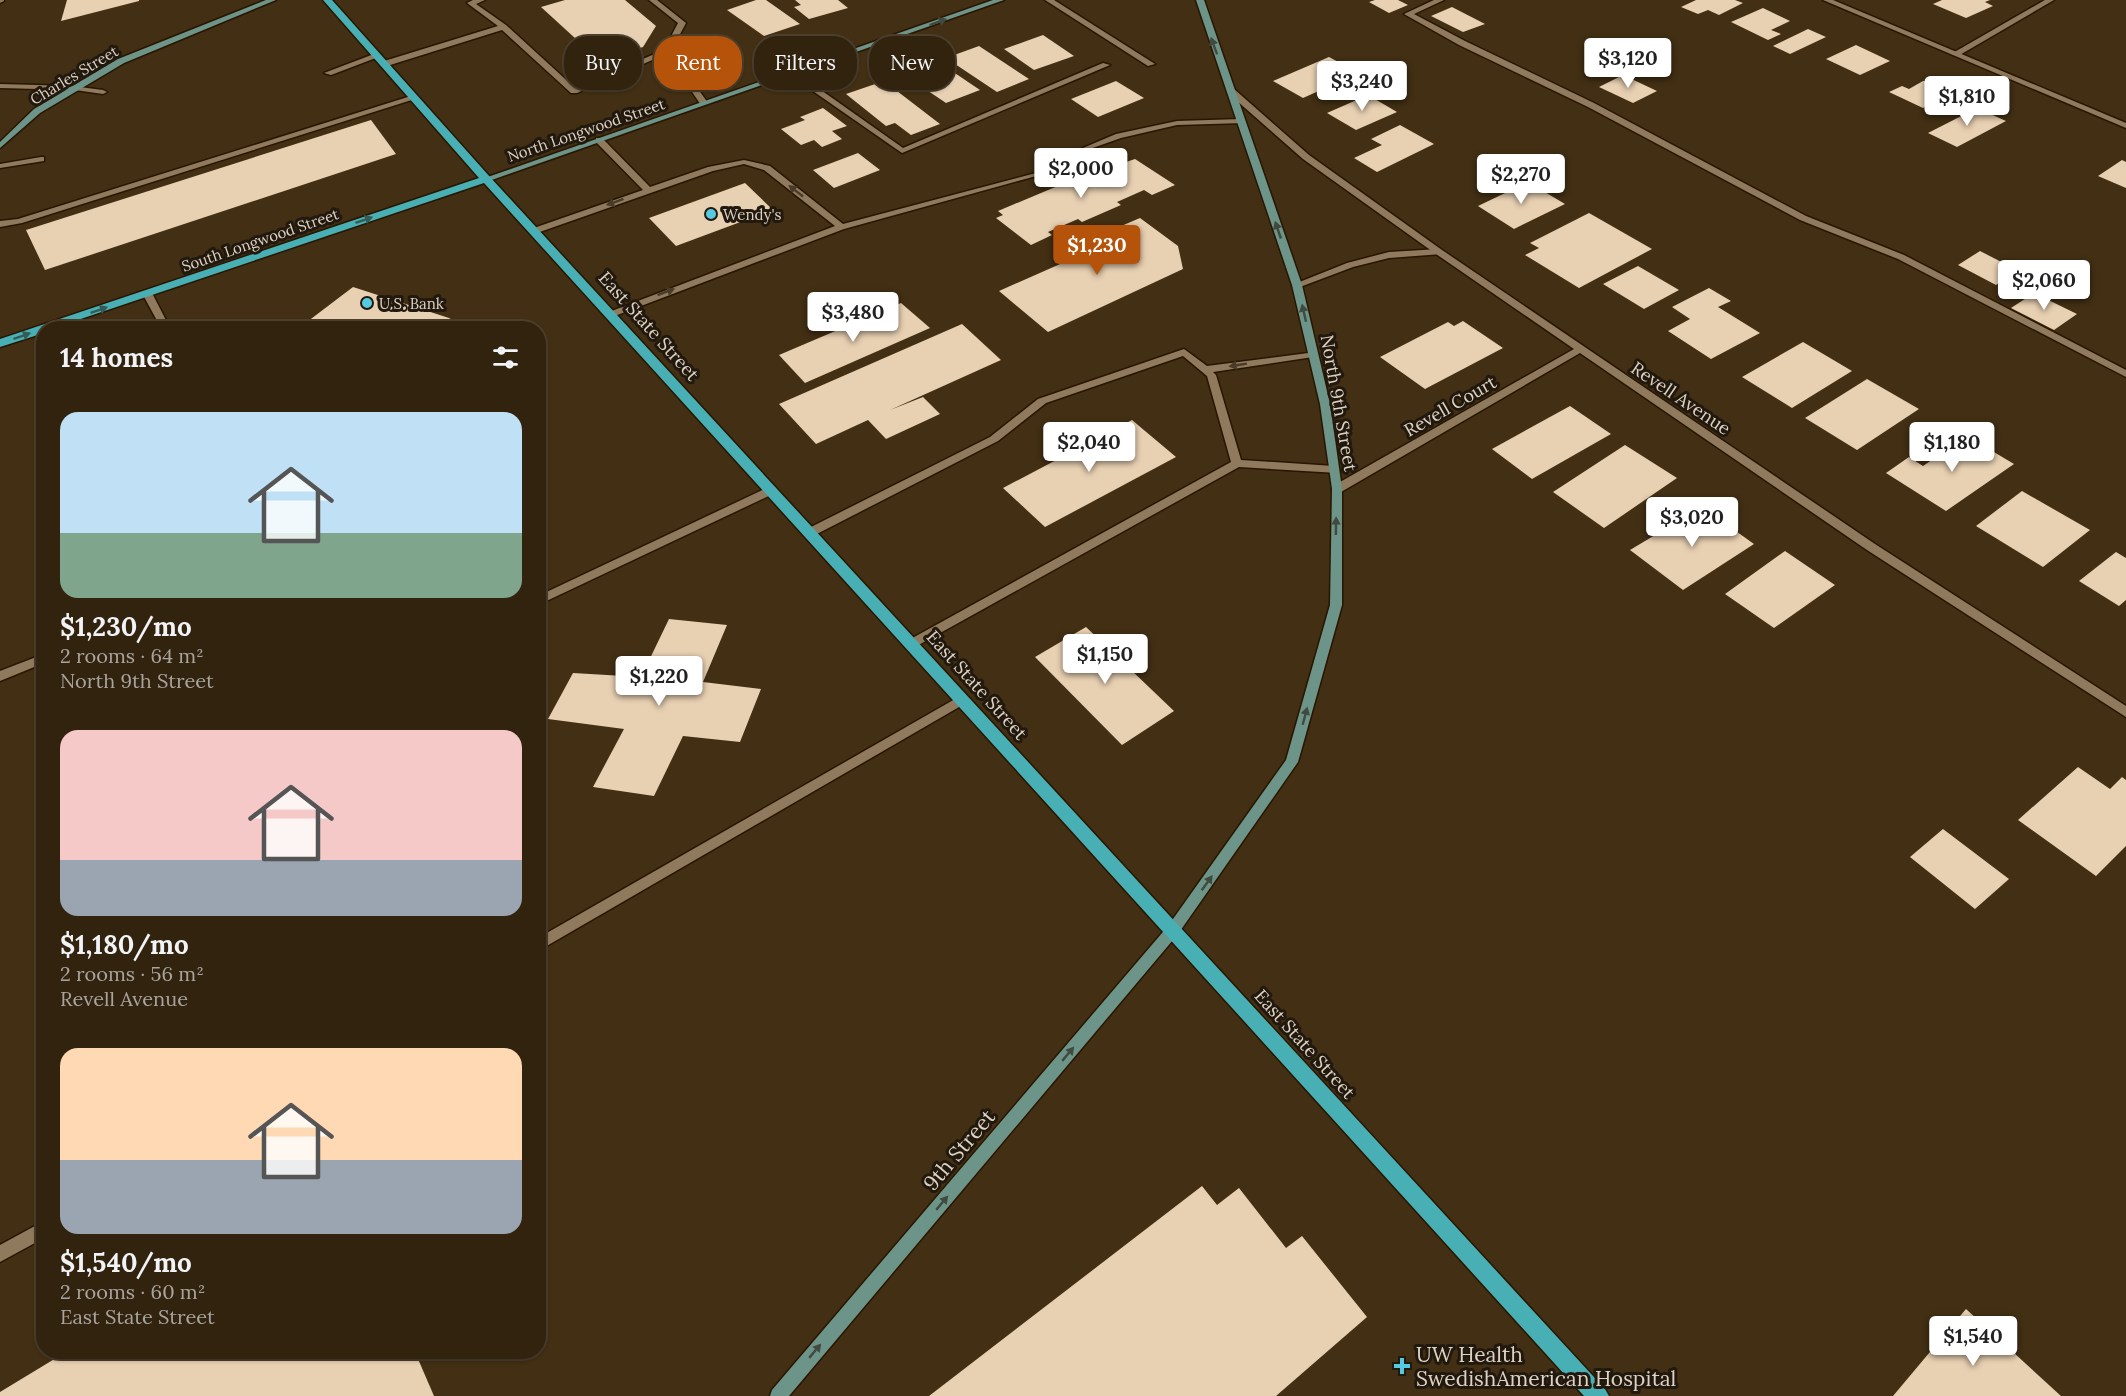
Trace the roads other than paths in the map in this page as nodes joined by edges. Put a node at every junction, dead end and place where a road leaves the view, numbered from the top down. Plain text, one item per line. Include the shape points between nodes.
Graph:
1 (272, 0) edge
2 (327, 0) edge
3 (481, 0) edge
4 (653, 0) edge
5 (1000, 0) edge
6 (1049, 0) edge
7 (1200, 0) edge
8 (1440, 0) edge
9 (1827, 0) edge
10 (2050, 0) edge
11 (470, 1) edge
12 (503, 27) junction
13 (675, 36) edge
14 (857, 50) edge
15 (1955, 54) junction
16 (654, 57) edge
17 (380, 60) junction
18 (1151, 64) dead end
19 (1106, 65) dead end
20 (328, 73) dead end
21 (0, 86) edge
22 (754, 86) edge
23 (75, 88) junction
24 (695, 90) edge
25 (815, 90) edge
26 (1231, 91) junction
27 (103, 92) dead end
28 (414, 98) junction
29 (704, 103) junction
30 (1241, 121) junction
31 (2126, 126) edge
32 (599, 140) junction
33 (0, 147) edge
34 (1087, 148) dead end
35 (41, 159) dead end
36 (0, 166) edge
37 (1036, 175) dead end
38 (486, 179) junction
39 (648, 190) junction
40 (0, 224) edge
41 (842, 227) junction
42 (534, 231) junction
43 (1439, 252) junction
44 (1297, 285) junction
45 (147, 293) junction
46 (612, 314) junction
47 (67, 321) edge
48 (162, 321) edge
49 (36, 332) edge
50 (0, 343) edge
51 (1580, 349) junction
52 (1314, 354) junction
53 (1204, 370) junction
54 (2126, 374) edge
55 (1237, 463) junction
56 (1334, 470) junction
57 (1337, 489) junction
58 (771, 490) junction
59 (809, 533) junction
60 (546, 597) edge
61 (911, 644) junction
62 (36, 661) edge
63 (0, 676) edge
64 (962, 700) junction
65 (2126, 712) edge
66 (1173, 930) junction
67 (546, 940) edge
68 (36, 1234) edge
69 (0, 1254) edge
70 (778, 1396) edge
71 (1598, 1396) edge

1 - 23 main road, Charles Street via 121,61
2 - 17 main road, East State Street
3 - 11 street
4 - 13 street via 682,23
14 -> 5 main road, North Longwood Street
6 - 18 street
26 -> 7 main road, North 9th Street
8 - 54 street via 1408,14 1591,105 1803,218 1901,257
9 - 15 street
10 - 15 street
11 - 12 street
12 - 16 street via 574,91
12 - 17 street
15 - 31 street
17 - 20 street
17 - 28 main road, East State Street
19 - 25 street via 902,152
21 - 23 street
22 - 29 main road, North Longwood Street
23 - 27 street
23 - 33 main road, Charles Street via 37,111
24 - 29 street
26 - 30 main road, North 9th Street
26 - 43 street, Revell Avenue via 1306,157
28 - 38 main road, East State Street
28 - 40 street
29 - 32 main road, North Longwood Street
30 - 34 street via 1177,123
44 -> 30 main road, North 9th Street
32 - 38 main road, North Longwood Street
32 - 39 street
35 - 36 street
37 - 41 street
38 - 42 main road, East State Street
45 -> 38 main road, South Longwood Street
41 -> 39 street via 767,168 744,162
39 -> 42 street
46 -> 41 street
42 - 46 main road, East State Street
43 - 44 street via 1389,255
43 - 51 street, Revell Avenue
52 -> 44 main road, North 9th Street
47 -> 45 main road, South Longwood Street
45 - 48 street
46 - 58 main road, East State Street
50 -> 49 main road, South Longwood Street
51 - 57 street, Revell Court
51 - 65 street, Revell Avenue via 1871,547
52 -> 53 street
52 - 56 main road, North 9th Street
53 - 55 street via 1211,375
53 - 59 street via 1184,352 1042,401 994,439
55 - 56 street
55 - 61 street
56 - 57 main road, North 9th Street
66 -> 57 main road, North 9th Street via 1292,762 1336,604
58 - 59 main road, East State Street
58 - 60 street
59 - 61 main road, East State Street
61 - 64 main road, East State Street
62 - 63 street
64 - 66 main road, East State Street
64 - 67 street
70 -> 66 main road, 9th Street
66 - 71 main road, East State Street
68 - 69 street

